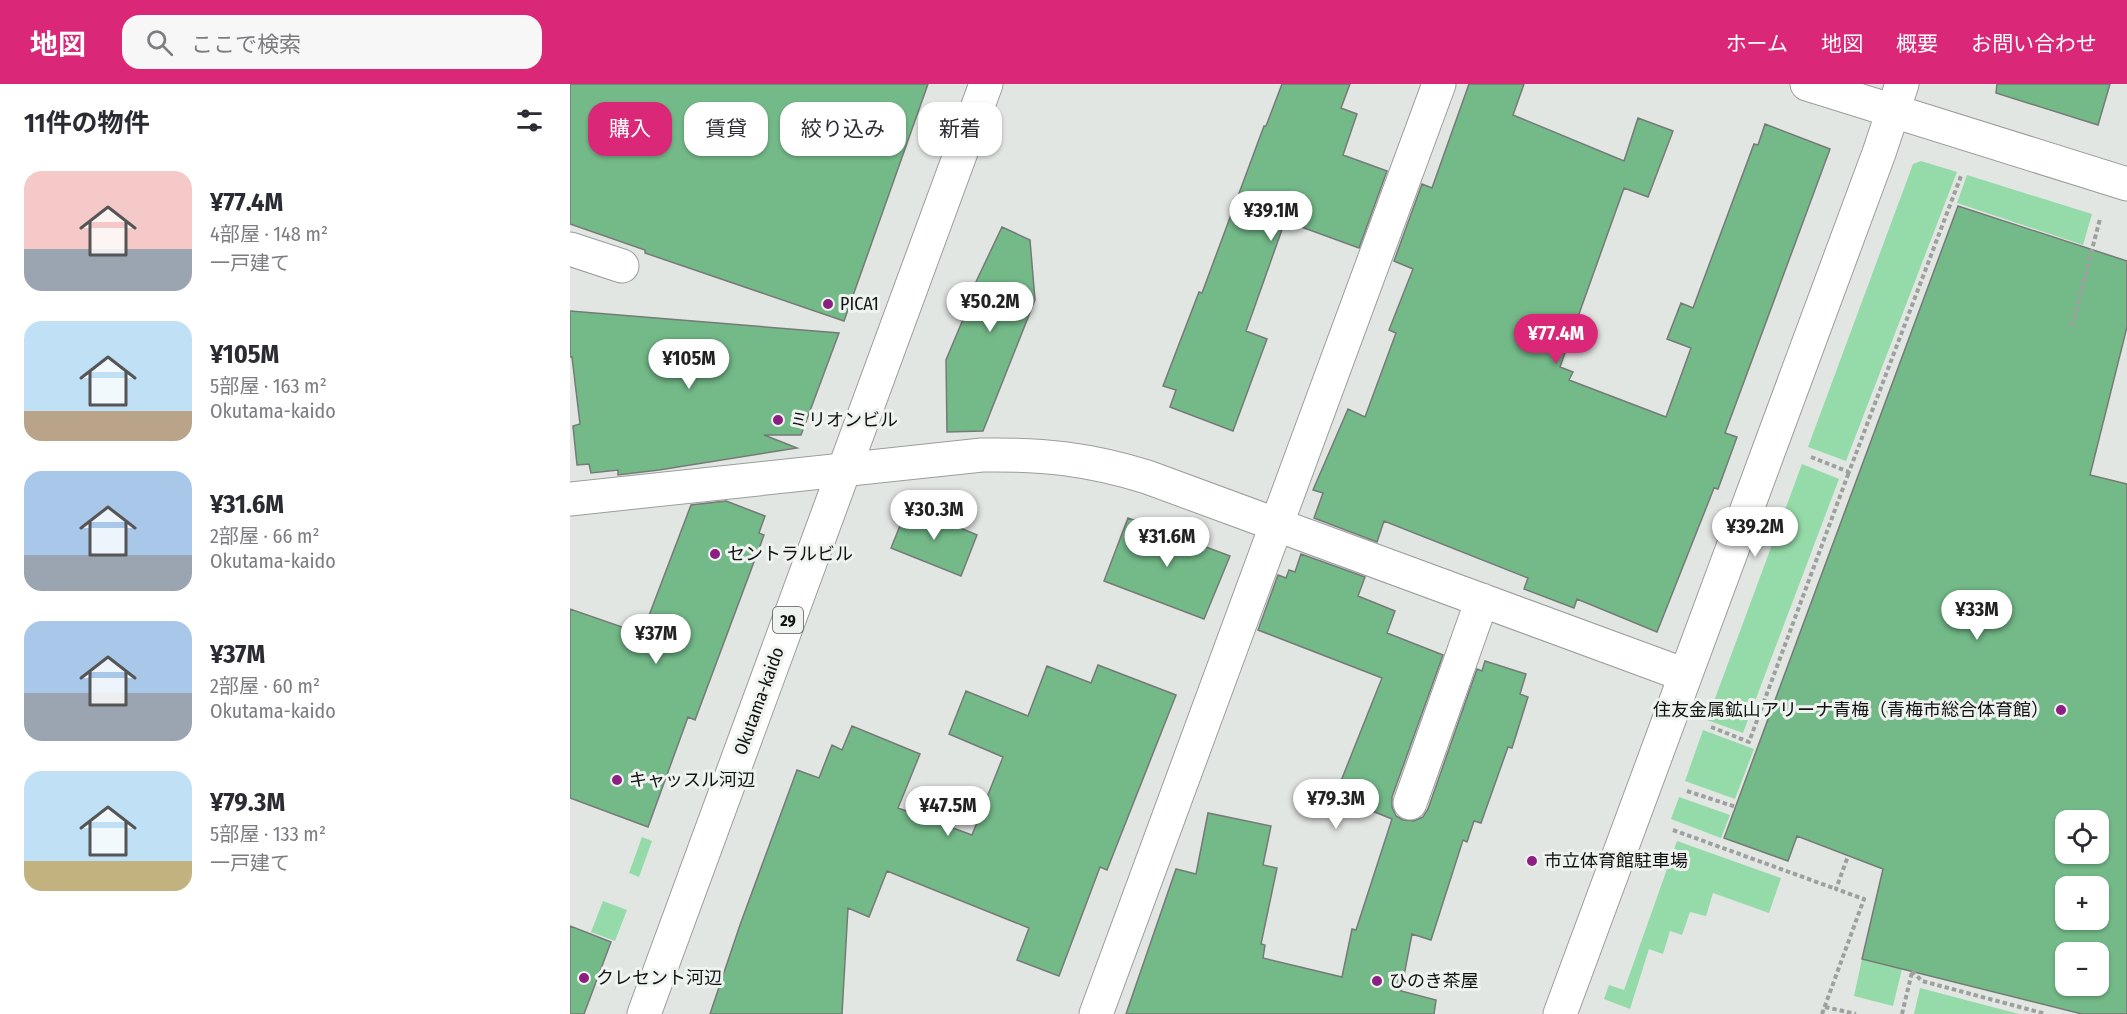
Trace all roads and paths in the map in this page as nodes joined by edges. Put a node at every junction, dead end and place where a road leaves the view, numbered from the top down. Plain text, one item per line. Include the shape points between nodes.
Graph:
1 (986, 84) edge
2 (1439, 84) edge
3 (1808, 84) edge
4 (1898, 97) edge
5 (1965, 168) dead end
6 (2127, 184) edge
7 (2102, 211) dead end
8 (570, 249) edge
9 (622, 266) dead end
10 (2072, 326) dead end
11 (1805, 455) dead end
12 (843, 470) junction
13 (1849, 472) junction
14 (570, 499) edge
15 (1276, 525) junction
16 (1482, 600) junction
17 (1685, 675) junction
18 (1706, 725) dead end
19 (1682, 789) dead end
20 (1410, 803) dead end
21 (1736, 807) dead end
22 (1667, 828) dead end
23 (1848, 856) dead end
24 (1836, 889) junction
25 (1825, 1007) junction
26 (644, 1014) edge
27 (1096, 1014) edge
28 (1560, 1014) edge
29 (1822, 1014) edge
30 (1856, 1014) edge
31 (1902, 1014) edge
32 (2046, 1014) edge

1 - 12 street, Okutama-kaido / 29
2 - 15 street
3 - 4 street
4 - 6 street
4 - 17 street
5 - 13 path
7 - 10 path
8 - 9 street
11 - 13 path
12 - 14 street
12 - 15 street via 982,455 1063,457 1147,477
12 - 26 street, Okutama-kaido / 29
13 - 18 path via 1749,742
15 - 16 street
15 - 27 street
16 - 17 street
16 - 20 street
17 - 28 street
19 - 21 path
22 - 24 path
23 - 24 path
24 - 25 path via 1864,899
25 - 29 path
25 - 30 path
31 - 32 path via 1912,971 1922,981

